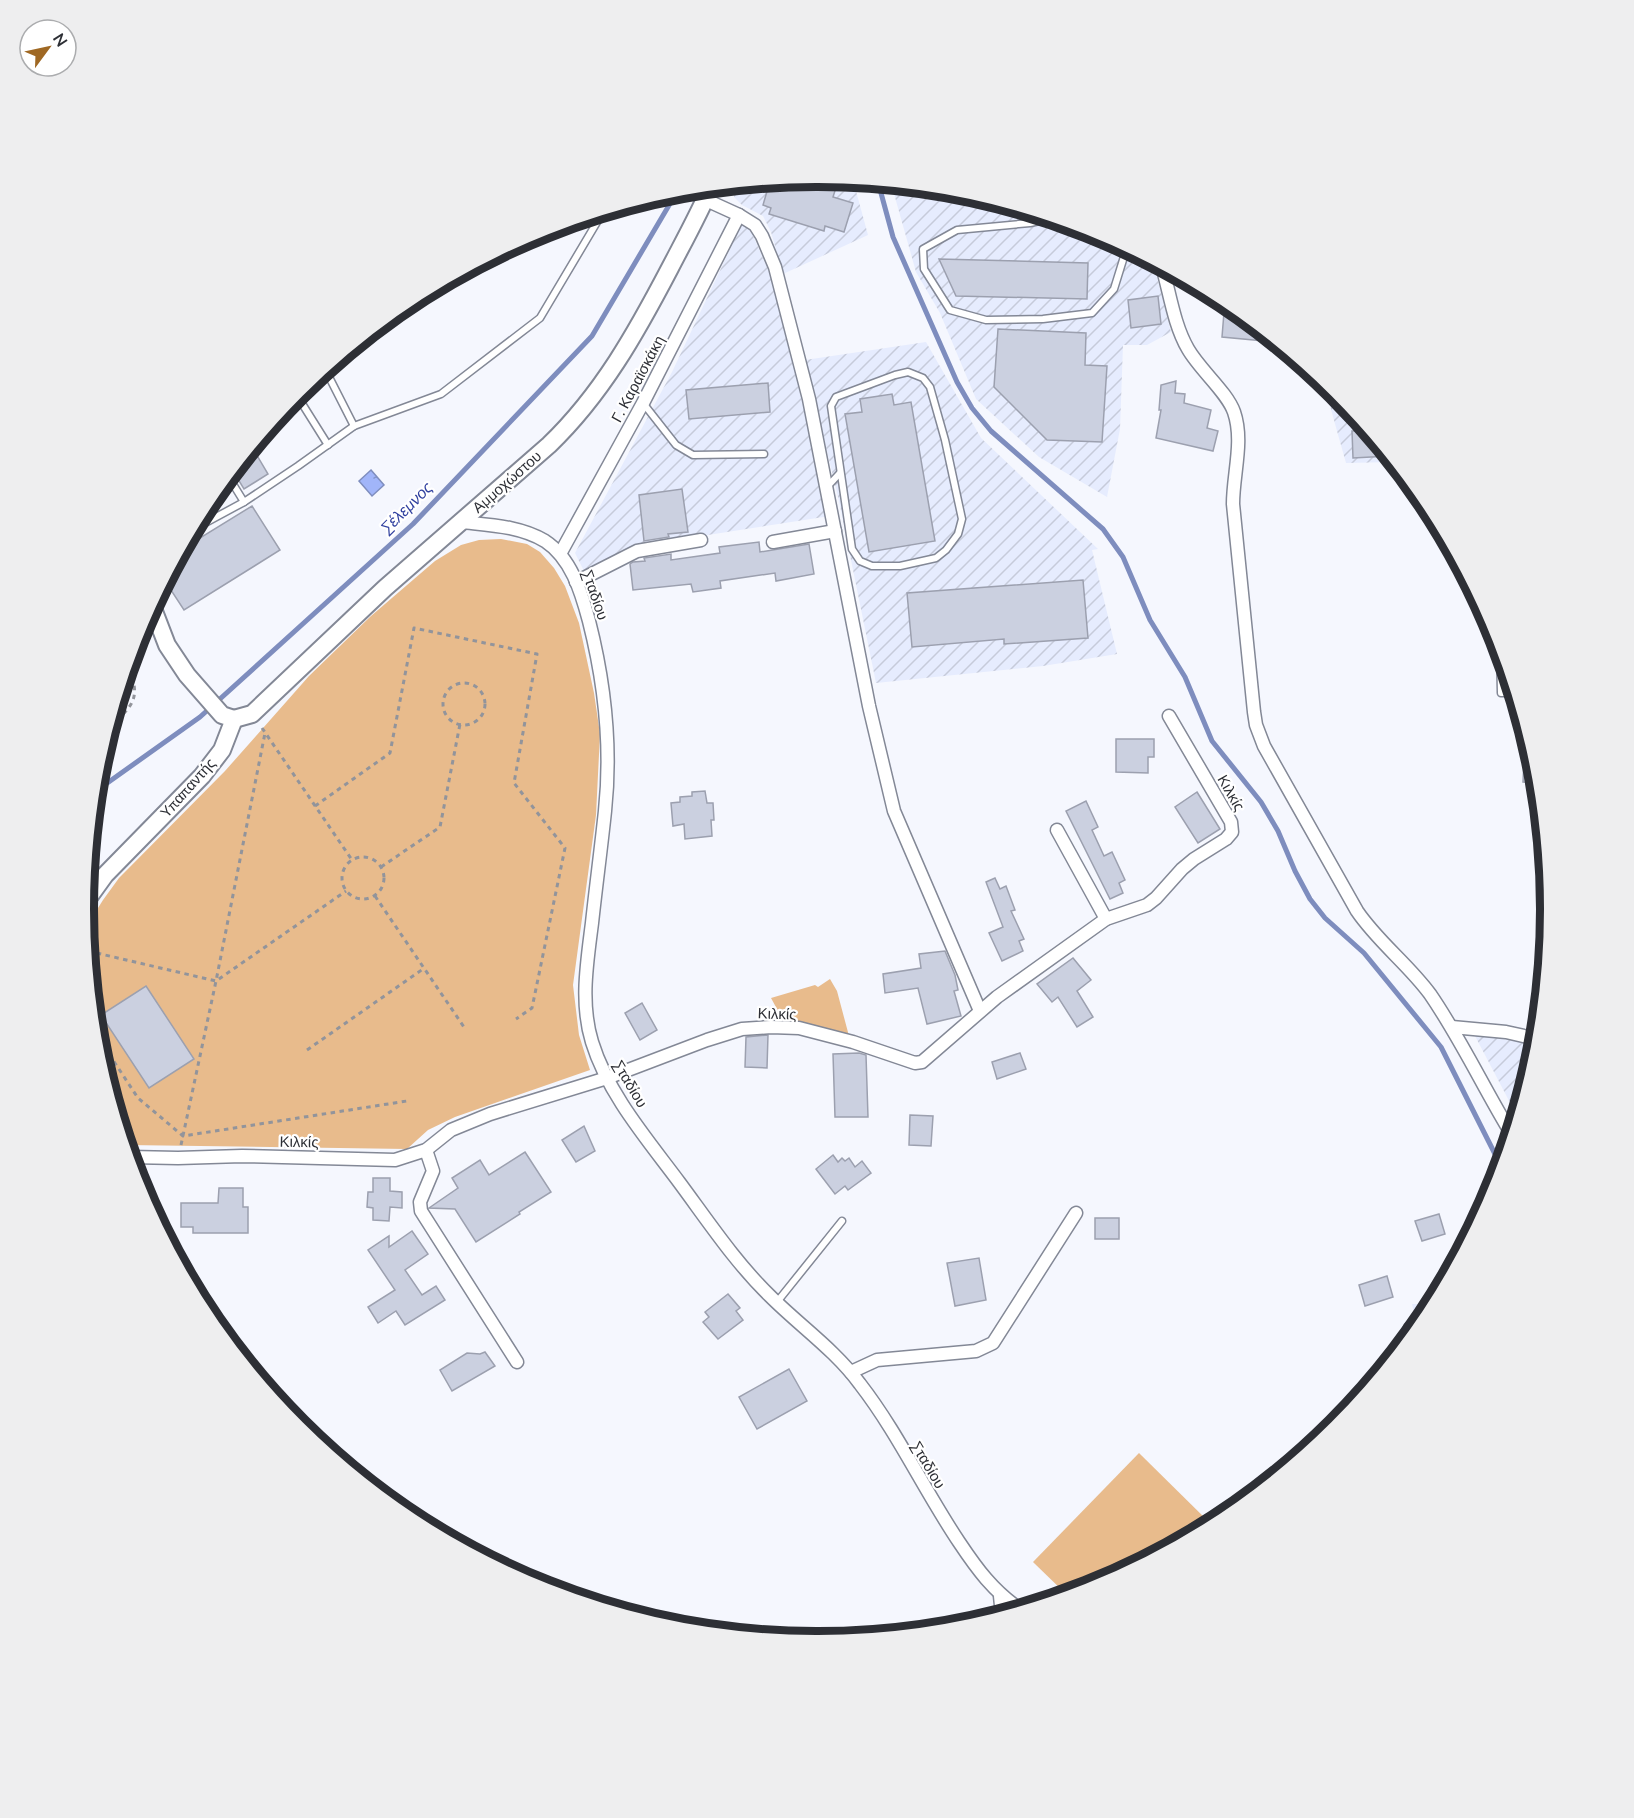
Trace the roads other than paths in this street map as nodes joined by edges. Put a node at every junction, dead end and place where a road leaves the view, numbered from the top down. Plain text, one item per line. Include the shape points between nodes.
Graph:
1 (708, 195) edge
2 (711, 195) edge
3 (739, 215) junction
4 (598, 221) edge
5 (1037, 221) edge
6 (1124, 255) edge
7 (1165, 276) edge
8 (329, 377) edge
9 (302, 403) edge
10 (643, 403) junction
11 (354, 426) junction
12 (328, 445) junction
13 (764, 454) dead end
14 (840, 473) junction
15 (233, 484) edge
16 (825, 488) junction
17 (244, 502) junction
18 (207, 522) edge
19 (462, 522) junction
20 (835, 531) junction
21 (701, 540) dead end
22 (773, 542) dead end
23 (560, 554) junction
24 (576, 582) junction
25 (156, 617) edge
26 (1501, 676) edge
27 (1506, 693) edge
28 (1169, 716) dead end
29 (228, 717) junction
30 (1058, 830) dead end
31 (95, 889) edge
32 (1106, 918) junction
33 (980, 1011) junction
34 (1452, 1027) junction
35 (1528, 1038) edge
36 (607, 1077) junction
37 (1506, 1124) edge
38 (426, 1150) junction
39 (139, 1156) edge
40 (1076, 1213) dead end
41 (842, 1221) dead end
42 (777, 1303) junction
43 (517, 1362) dead end
44 (851, 1372) junction
45 (1000, 1596) junction
46 (1013, 1604) edge
47 (1001, 1608) edge

1 - 19 street, Αμμοχώστου via 642,322 599,390 564,430
2 - 3 street
3 - 10 street, Γ. Καραϊσκάκη
3 - 16 street via 759,230 775,267 809,399
4 - 11 lane via 540,318 441,394
5 - 6 lane via 957,230 923,249 924,269 950,310 986,320 1092,313 1114,289
7 - 34 street via 1181,335 1196,362 1229,403 1236,420 1233,504 1259,735 1358,911 1374,934 1421,983
8 - 11 lane
9 - 12 lane
10 - 13 lane via 676,445 693,455
10 - 23 street, Γ. Καραϊσκάκη
11 - 12 lane
12 - 17 lane
14 - 14 lane via 831,406 836,397 908,372 923,378 930,387 945,440 962,519 958,534 936,558 900,566 872,566 860,561 852,549
14 - 16 lane
15 - 17 lane
16 - 20 street
17 - 18 lane
19 - 23 street, Σταδίου via 526,532
19 - 29 street, Αμμοχώστου via 252,714
20 - 22 street
20 - 33 street via 894,811
21 - 24 street via 637,551
23 - 24 street, Σταδίου
24 - 36 street, Σταδίου via 596,649 608,732 605,809 585,984 592,1042
25 - 29 street via 167,645 187,675
26 - 27 lane via 1501,693
28 - 32 street, Κιλκίς via 1231,822 1232,832 1182,869 1147,905
29 - 31 street, Υπαπαντής via 222,750 202,776
30 - 32 street
32 - 33 street, Κιλκίς
33 - 36 street, Κιλκίς via 919,1063 812,1031 753,1027 725,1033
34 - 35 street
34 - 37 street
36 - 38 street, Κιλκίς via 490,1114 451,1130
36 - 42 street, Σταδίου via 721,1240
38 - 39 street, Κιλκίς via 394,1160
38 - 43 street via 433,1171 420,1202 421,1211
40 - 44 street via 990,1346 976,1351 877,1360
41 - 42 lane
42 - 44 street, Σταδίου
44 - 45 street, Σταδίου via 882,1415 941,1515
45 - 46 street, Σταδίου
45 - 47 street

